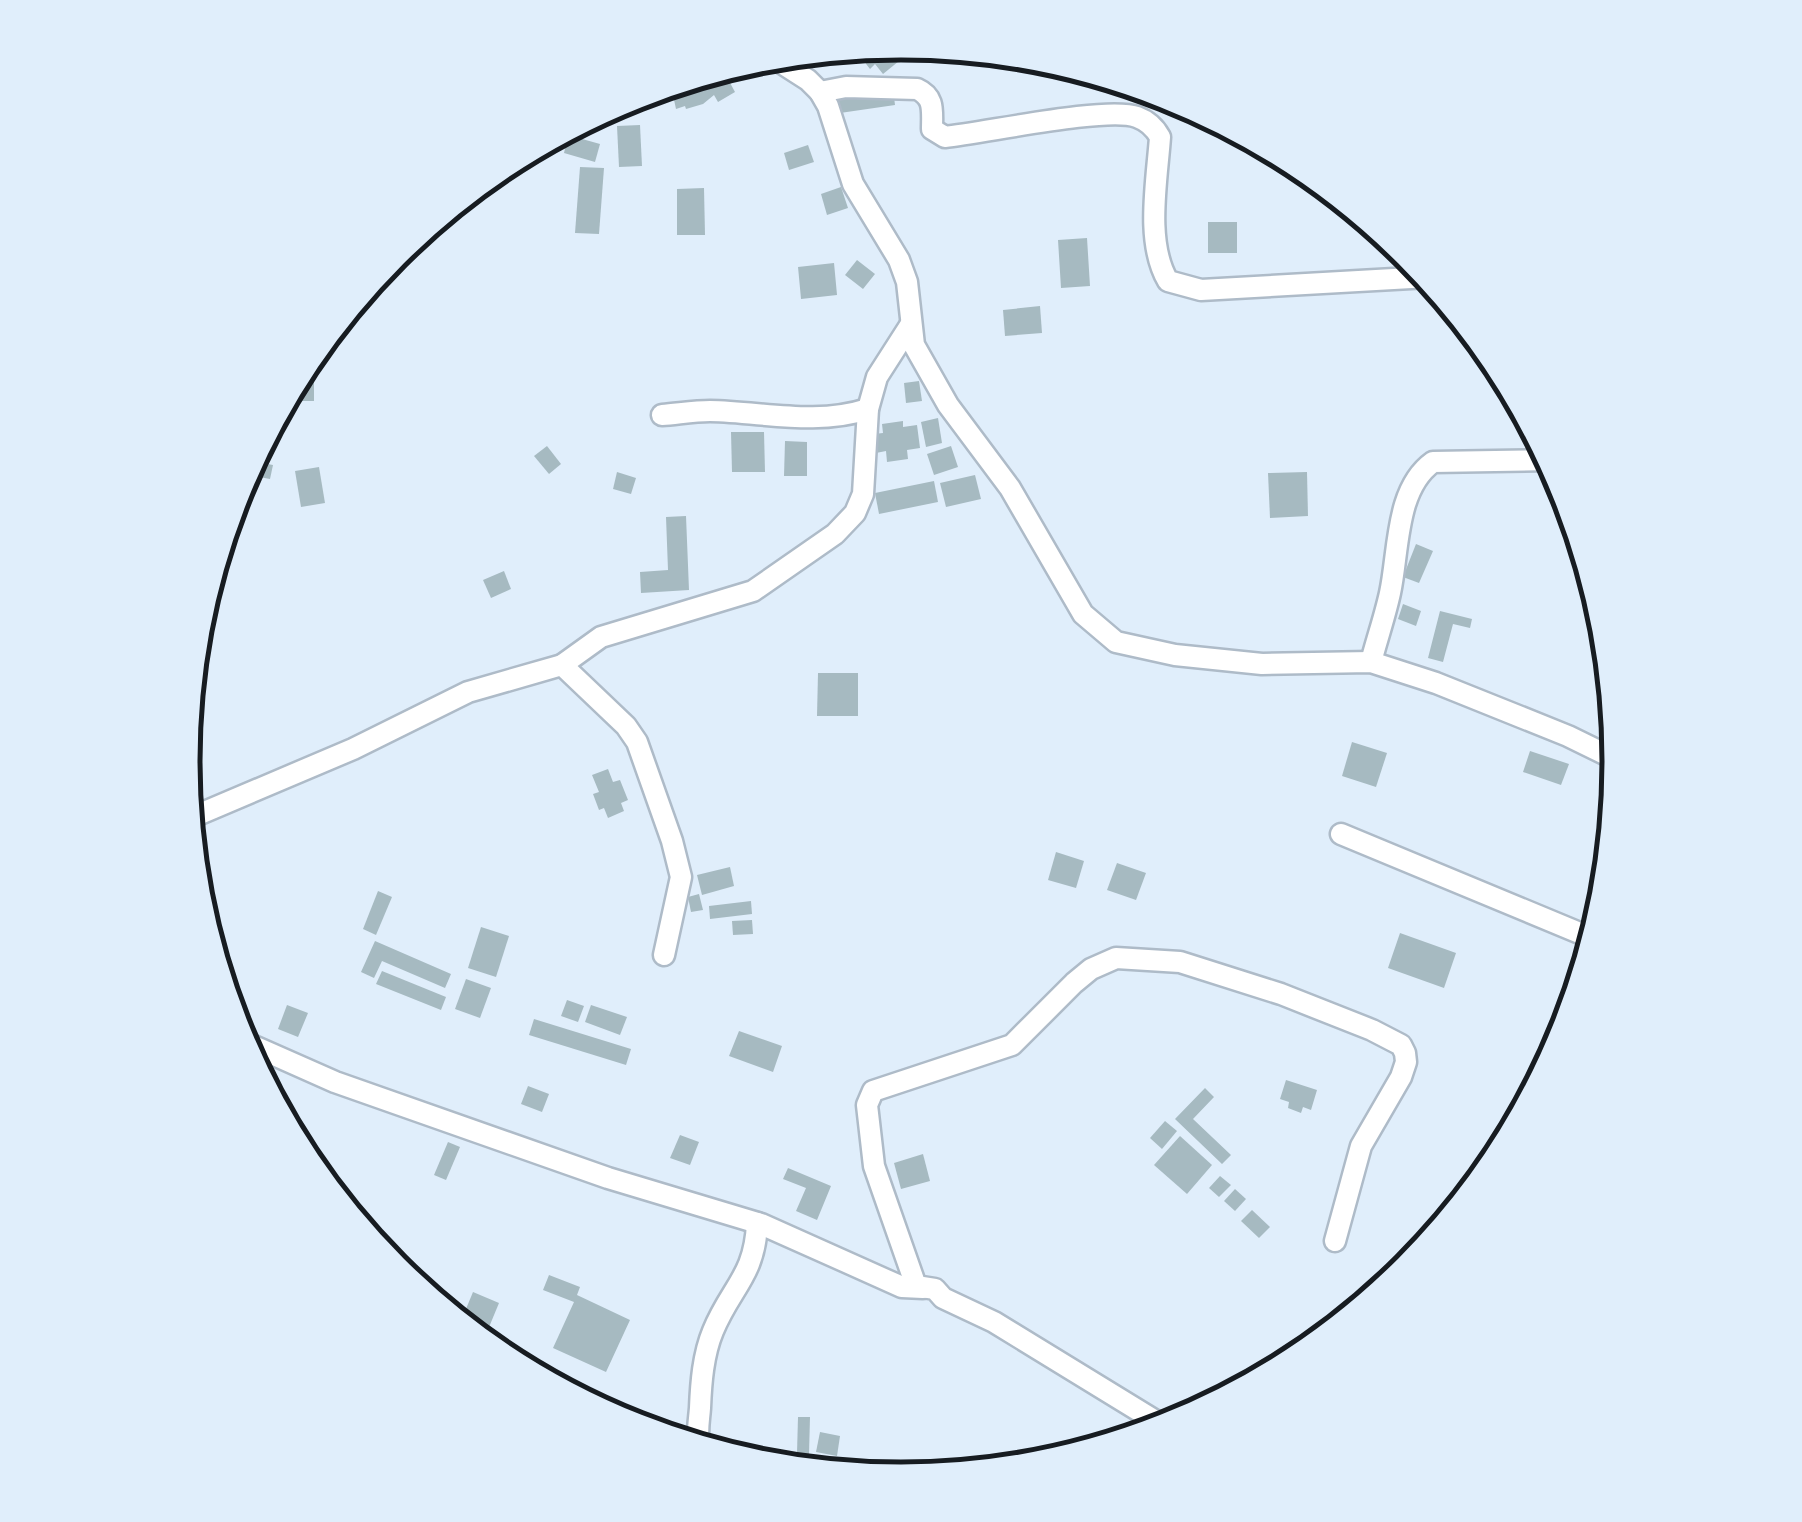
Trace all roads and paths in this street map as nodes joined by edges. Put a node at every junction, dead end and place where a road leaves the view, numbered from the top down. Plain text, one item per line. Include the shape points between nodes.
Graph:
1 (790, 69) edge
2 (820, 92) junction
3 (1410, 279) edge
4 (910, 324) junction
5 (868, 409) junction
6 (662, 416) dead end
7 (1534, 460) edge
8 (1371, 662) junction
9 (562, 665) junction
10 (1602, 753) edge
11 (203, 813) edge
12 (1341, 834) dead end
13 (1580, 932) edge
14 (664, 955) dead end
15 (262, 1049) edge
16 (757, 1223) junction
17 (1335, 1242) dead end
18 (935, 1289) junction
19 (1148, 1417) edge
20 (697, 1431) edge

1 - 2 street
2 - 3 street via 917,88 932,101 932,129 945,137 1125,115 1152,125 1160,137 1158,255 1168,282 1179,286
2 - 4 street via 853,184 908,282
4 - 5 street via 877,378
4 - 8 street via 914,345 948,406 1010,488 1083,614 1116,642 1262,664
5 - 6 street via 816,419 709,411
5 - 9 street via 863,494 835,534 754,591 601,637
7 - 8 street via 1433,462 1422,469 1408,496
8 - 10 street
9 - 11 street via 468,692
9 - 14 street via 637,742 672,841 681,877
12 - 13 street
15 - 16 street via 608,1178
16 - 18 street via 902,1287
16 - 20 street via 752,1263 708,1344
17 - 18 street via 1361,1146 1401,1077 1401,1045 1282,994 1180,962 1116,958 1074,983 1012,1045 870,1095 874,1166 912,1281
18 - 19 street

